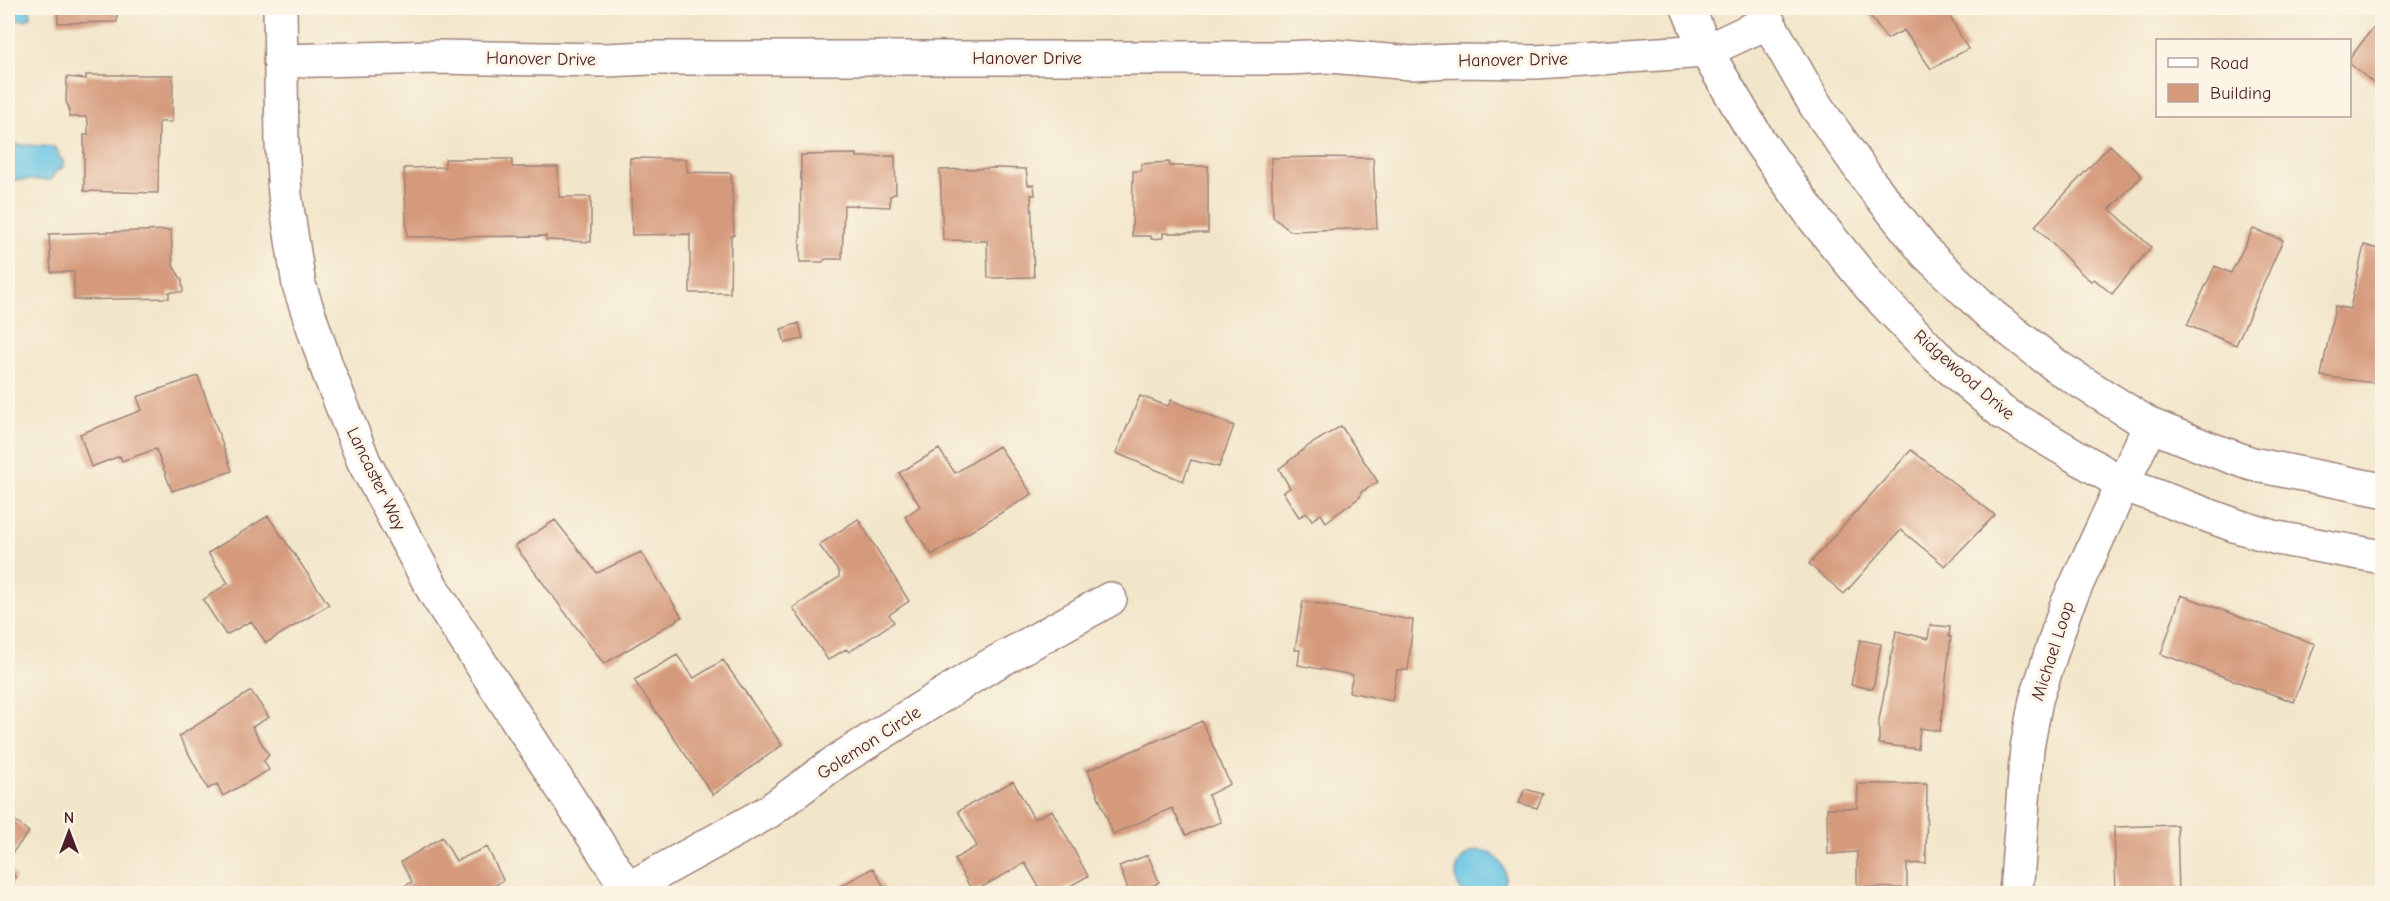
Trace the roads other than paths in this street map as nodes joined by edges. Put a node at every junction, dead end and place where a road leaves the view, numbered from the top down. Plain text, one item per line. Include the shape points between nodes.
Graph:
1 (280, 8) edge
2 (1688, 8) edge
3 (1765, 15) edge
4 (1706, 51) junction
5 (280, 61) junction
6 (2150, 425) junction
7 (2123, 484) junction
8 (2382, 490) edge
9 (2382, 557) edge
10 (1110, 599) dead end
11 (630, 891) edge
12 (2016, 894) edge

1 - 5 street, Lancaster Way
2 - 4 street, Ridgewood Drive
3 - 4 street, Hanover Drive
3 - 6 street via 1816,106 1926,253 1992,316 2059,368
4 - 5 street, Hanover Drive via 1536,62 1411,63 1330,56 605,60 437,57
4 - 7 street, Ridgewood Drive via 1759,141 1814,218 1872,290 1935,356 2003,413
5 - 11 street, Lancaster Way via 285,195 299,285 364,462 435,593
6 - 7 street, Michael Loop
6 - 8 street via 2252,464
7 - 9 street, Ridgewood Drive via 2277,538
7 - 12 street, Michael Loop via 2066,606 2036,700 2027,748
10 - 11 street, Golemon Circle via 980,671 837,761 768,812

